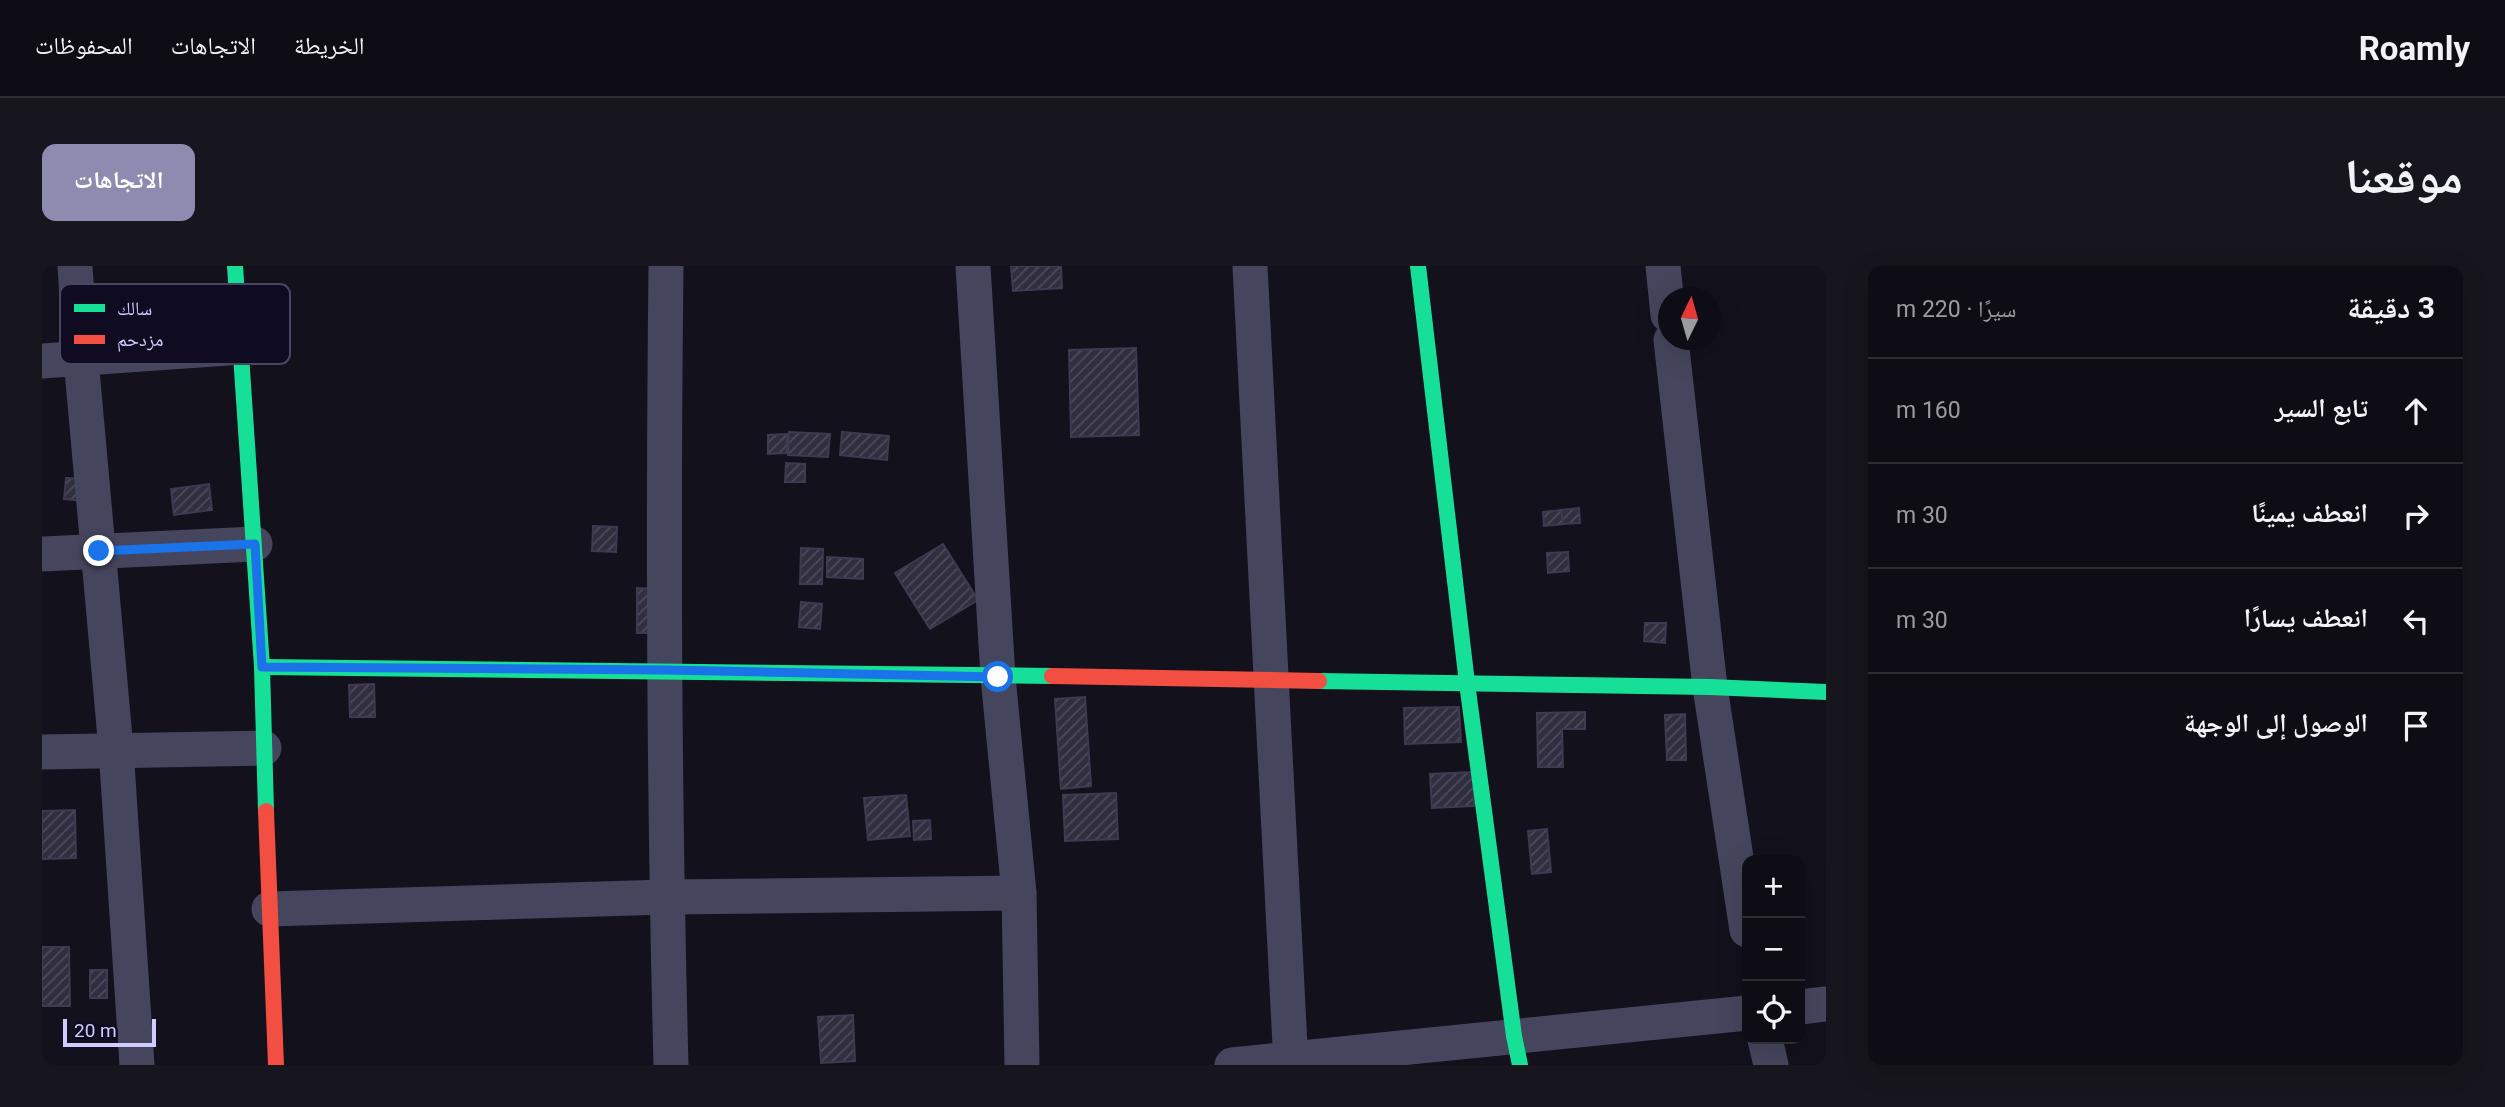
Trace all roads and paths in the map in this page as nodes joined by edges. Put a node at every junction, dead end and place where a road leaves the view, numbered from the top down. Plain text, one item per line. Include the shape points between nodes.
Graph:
1 (75, 266) edge
2 (235, 266) edge
3 (666, 266) edge
4 (973, 266) edge
5 (1250, 266) edge
6 (1418, 266) edge
7 (1663, 266) edge
8 (76, 284) edge
9 (237, 284) edge
10 (1665, 287) edge
11 (1672, 350) edge
12 (60, 360) edge
13 (42, 361) edge
14 (81, 364) edge
15 (243, 364) edge
16 (255, 544) junction
17 (99, 551) junction
18 (42, 554) edge
19 (262, 667) junction
20 (665, 670) junction
21 (998, 677) junction
22 (1272, 680) junction
23 (1467, 683) junction
24 (1710, 687) junction
25 (1826, 692) edge
26 (116, 748) junction
27 (264, 748) junction
28 (42, 752) edge
29 (1018, 893) junction
30 (667, 897) junction
31 (269, 909) junction
32 (1745, 918) edge
33 (1826, 1004) edge
34 (1805, 1006) edge
35 (1742, 1014) edge
36 (1766, 1044) edge
37 (1517, 1051) edge
38 (1291, 1062) edge
39 (137, 1065) edge
40 (276, 1065) edge
41 (671, 1065) edge
42 (1022, 1065) edge
43 (1231, 1065) edge
44 (1771, 1065) edge

1 - 8 street
2 - 9 street
3 - 20 street
4 - 21 street
5 - 22 street
6 - 23 street
7 - 10 street
11 - 24 street
12 - 13 street
14 - 17 street
15 - 16 street
16 - 17 street
16 - 19 street
17 - 18 street
17 - 26 street
19 - 20 street
19 - 27 street
20 - 21 street
20 - 30 street
21 - 22 street
21 - 29 street
22 - 23 street
22 - 38 street
23 - 24 street
23 - 37 street
24 - 25 street
24 - 32 street
26 - 27 street
26 - 28 street
26 - 39 street
27 - 31 street
29 - 30 street
29 - 42 street
30 - 31 street
30 - 41 street
31 - 40 street
33 - 34 street
35 - 37 street
36 - 44 street
37 - 38 street
38 - 43 street

